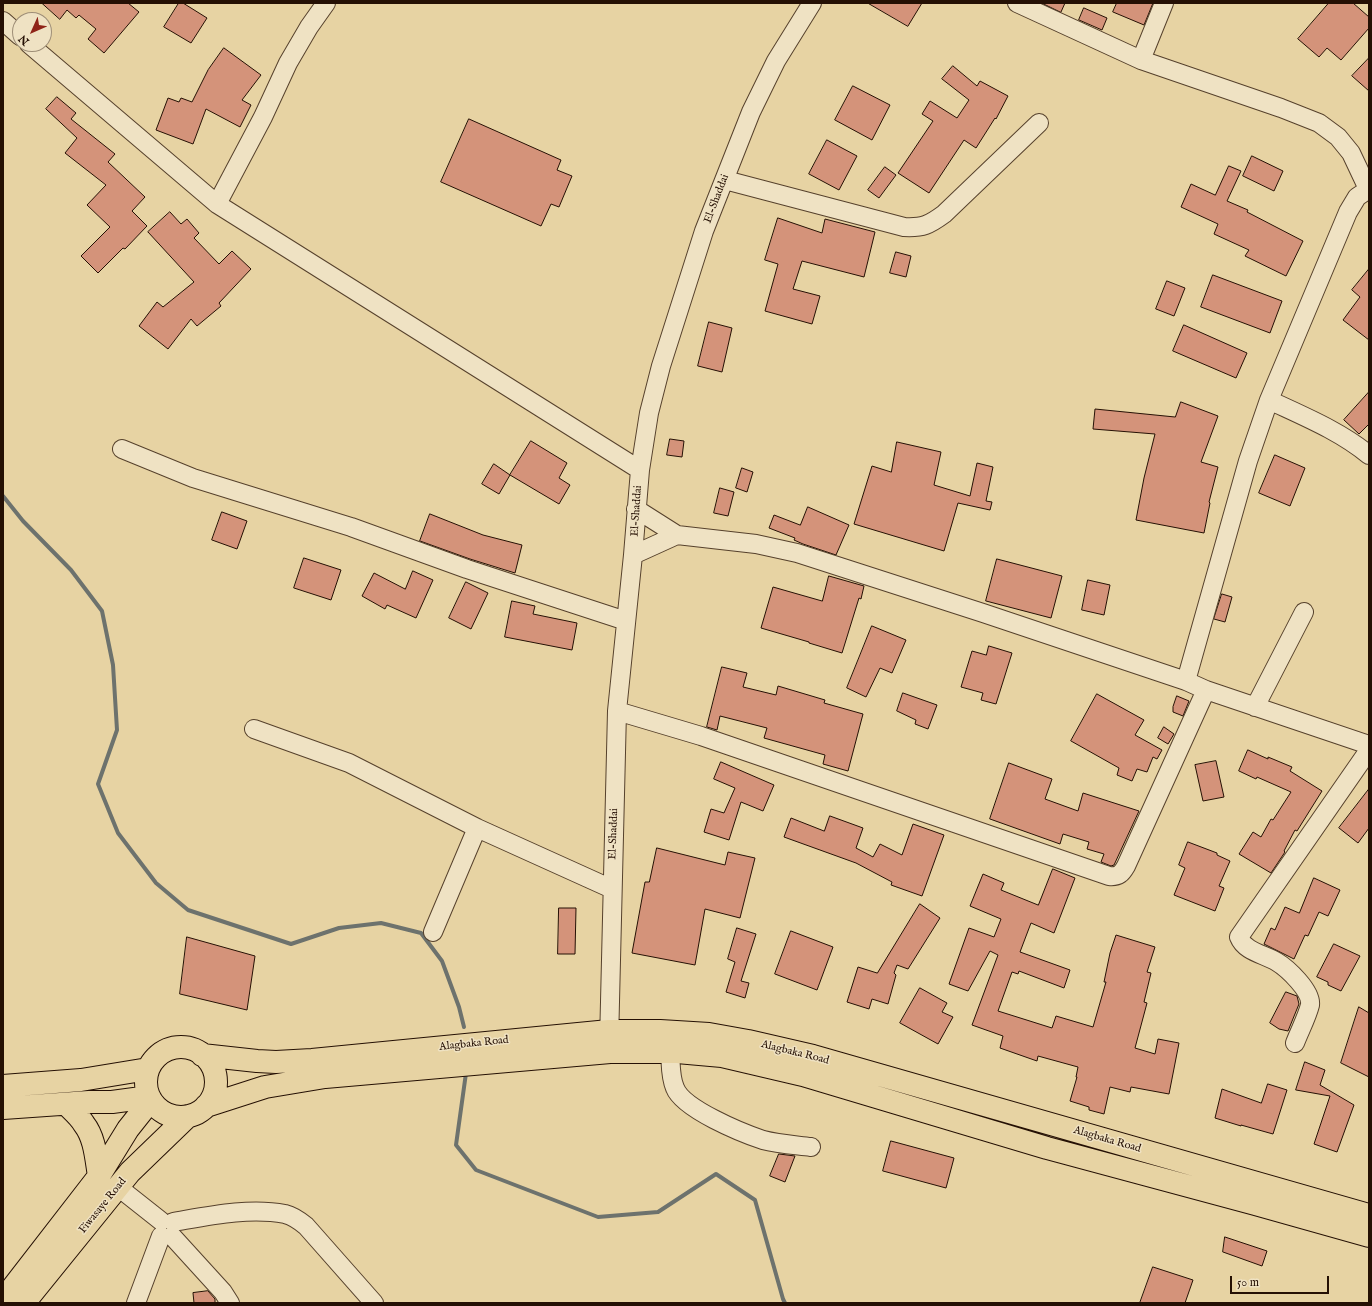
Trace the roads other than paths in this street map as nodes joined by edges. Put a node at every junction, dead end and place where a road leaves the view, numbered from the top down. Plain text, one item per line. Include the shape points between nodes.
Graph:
1 (326, 3) edge
2 (812, 3) edge
3 (1017, 3) edge
4 (1164, 3) edge
5 (3, 21) edge
6 (12, 29) edge
7 (38, 52) edge
8 (1141, 60) junction
9 (1039, 123) dead end
10 (724, 180) junction
11 (1368, 189) edge
12 (217, 204) junction
13 (1270, 400) junction
14 (122, 449) dead end
15 (1369, 455) edge
16 (640, 470) junction
17 (636, 509) junction
18 (677, 535) junction
19 (633, 555) junction
20 (1304, 612) dead end
21 (626, 621) junction
22 (1186, 681) junction
23 (1206, 690) junction
24 (1255, 707) junction
25 (617, 711) junction
26 (254, 729) dead end
27 (1369, 746) edge
28 (1369, 750) edge
29 (477, 828) junction
30 (612, 889) junction
31 (433, 932) dead end
32 (609, 1042) junction
33 (1295, 1042) dead end
34 (670, 1052) junction
35 (202, 1055) junction
36 (148, 1069) junction
37 (3, 1086) edge
38 (150, 1099) junction
39 (67, 1105) junction
40 (3, 1108) edge
41 (197, 1111) junction
42 (1053, 1125) junction
43 (811, 1147) dead end
44 (1047, 1148) junction
45 (99, 1176) junction
46 (118, 1187) junction
47 (1369, 1215) edge
48 (167, 1229) junction
49 (1369, 1236) edge
50 (3, 1300) edge
51 (24, 1303) edge
52 (136, 1303) edge
53 (230, 1303) edge
54 (374, 1303) edge

1 - 12 street via 288,63
2 - 10 street, El-Shaddai via 776,61 754,105
3 - 8 street
4 - 8 street
5 - 6 street
7 - 12 street
8 - 11 street via 1319,123 1338,137 1351,153
9 - 10 street via 944,214 931,224 918,228 904,227
10 - 16 street, El-Shaddai via 704,231 661,366 648,413
11 - 13 street via 1357,197 1348,212
12 - 16 street
13 - 15 street via 1318,423 1357,445
13 - 22 street via 1248,460
14 - 21 street via 193,478 351,527 467,570
16 - 17 street, El-Shaddai
17 - 18 street
17 - 19 street, El-Shaddai
18 - 19 street
18 - 22 street via 756,544 797,553
19 - 21 street, El-Shaddai
20 - 24 street
21 - 25 street, El-Shaddai
22 - 23 street
23 - 24 street
23 - 25 street via 1126,866 1121,874 1114,877 701,736
24 - 27 street
25 - 30 street, El-Shaddai
26 - 29 street via 349,763
28 - 33 street via 1239,937 1247,948 1278,962 1308,992 1310,1003
29 - 30 street
29 - 31 street
30 - 32 street, El-Shaddai
32 - 34 main road, Alagbaka Road
32 - 35 main road, Alagbaka Road via 276,1062
32 - 41 main road, Alagbaka Road via 265,1086
32 - 42 main road, Alagbaka Road via 660,1031 709,1034 748,1041 813,1056
34 - 43 street via 675,1089 681,1097 704,1114 731,1128 764,1140
34 - 44 main road, Alagbaka Road via 722,1056 803,1075
35 - 36 main road via 193,1049 171,1048 154,1060
35 - 41 main road via 210,1063 215,1086 212,1097
36 - 37 main road via 82,1080
36 - 38 main road via 146,1083
38 - 39 main road
38 - 41 main road via 167,1114 178,1117
38 - 45 main road, Fiwasaye Road
39 - 40 main road
39 - 45 main road via 85,1124 96,1153
41 - 46 main road, Fiwasaye Road via 135,1167
42 - 44 main road
42 - 47 main road, Alagbaka Road
44 - 49 main road, Alagbaka Road
45 - 50 main road, Fiwasaye Road
46 - 48 street
46 - 51 main road, Fiwasaye Road
48 - 52 street
48 - 53 street
48 - 54 street via 229,1213 286,1214 306,1226

